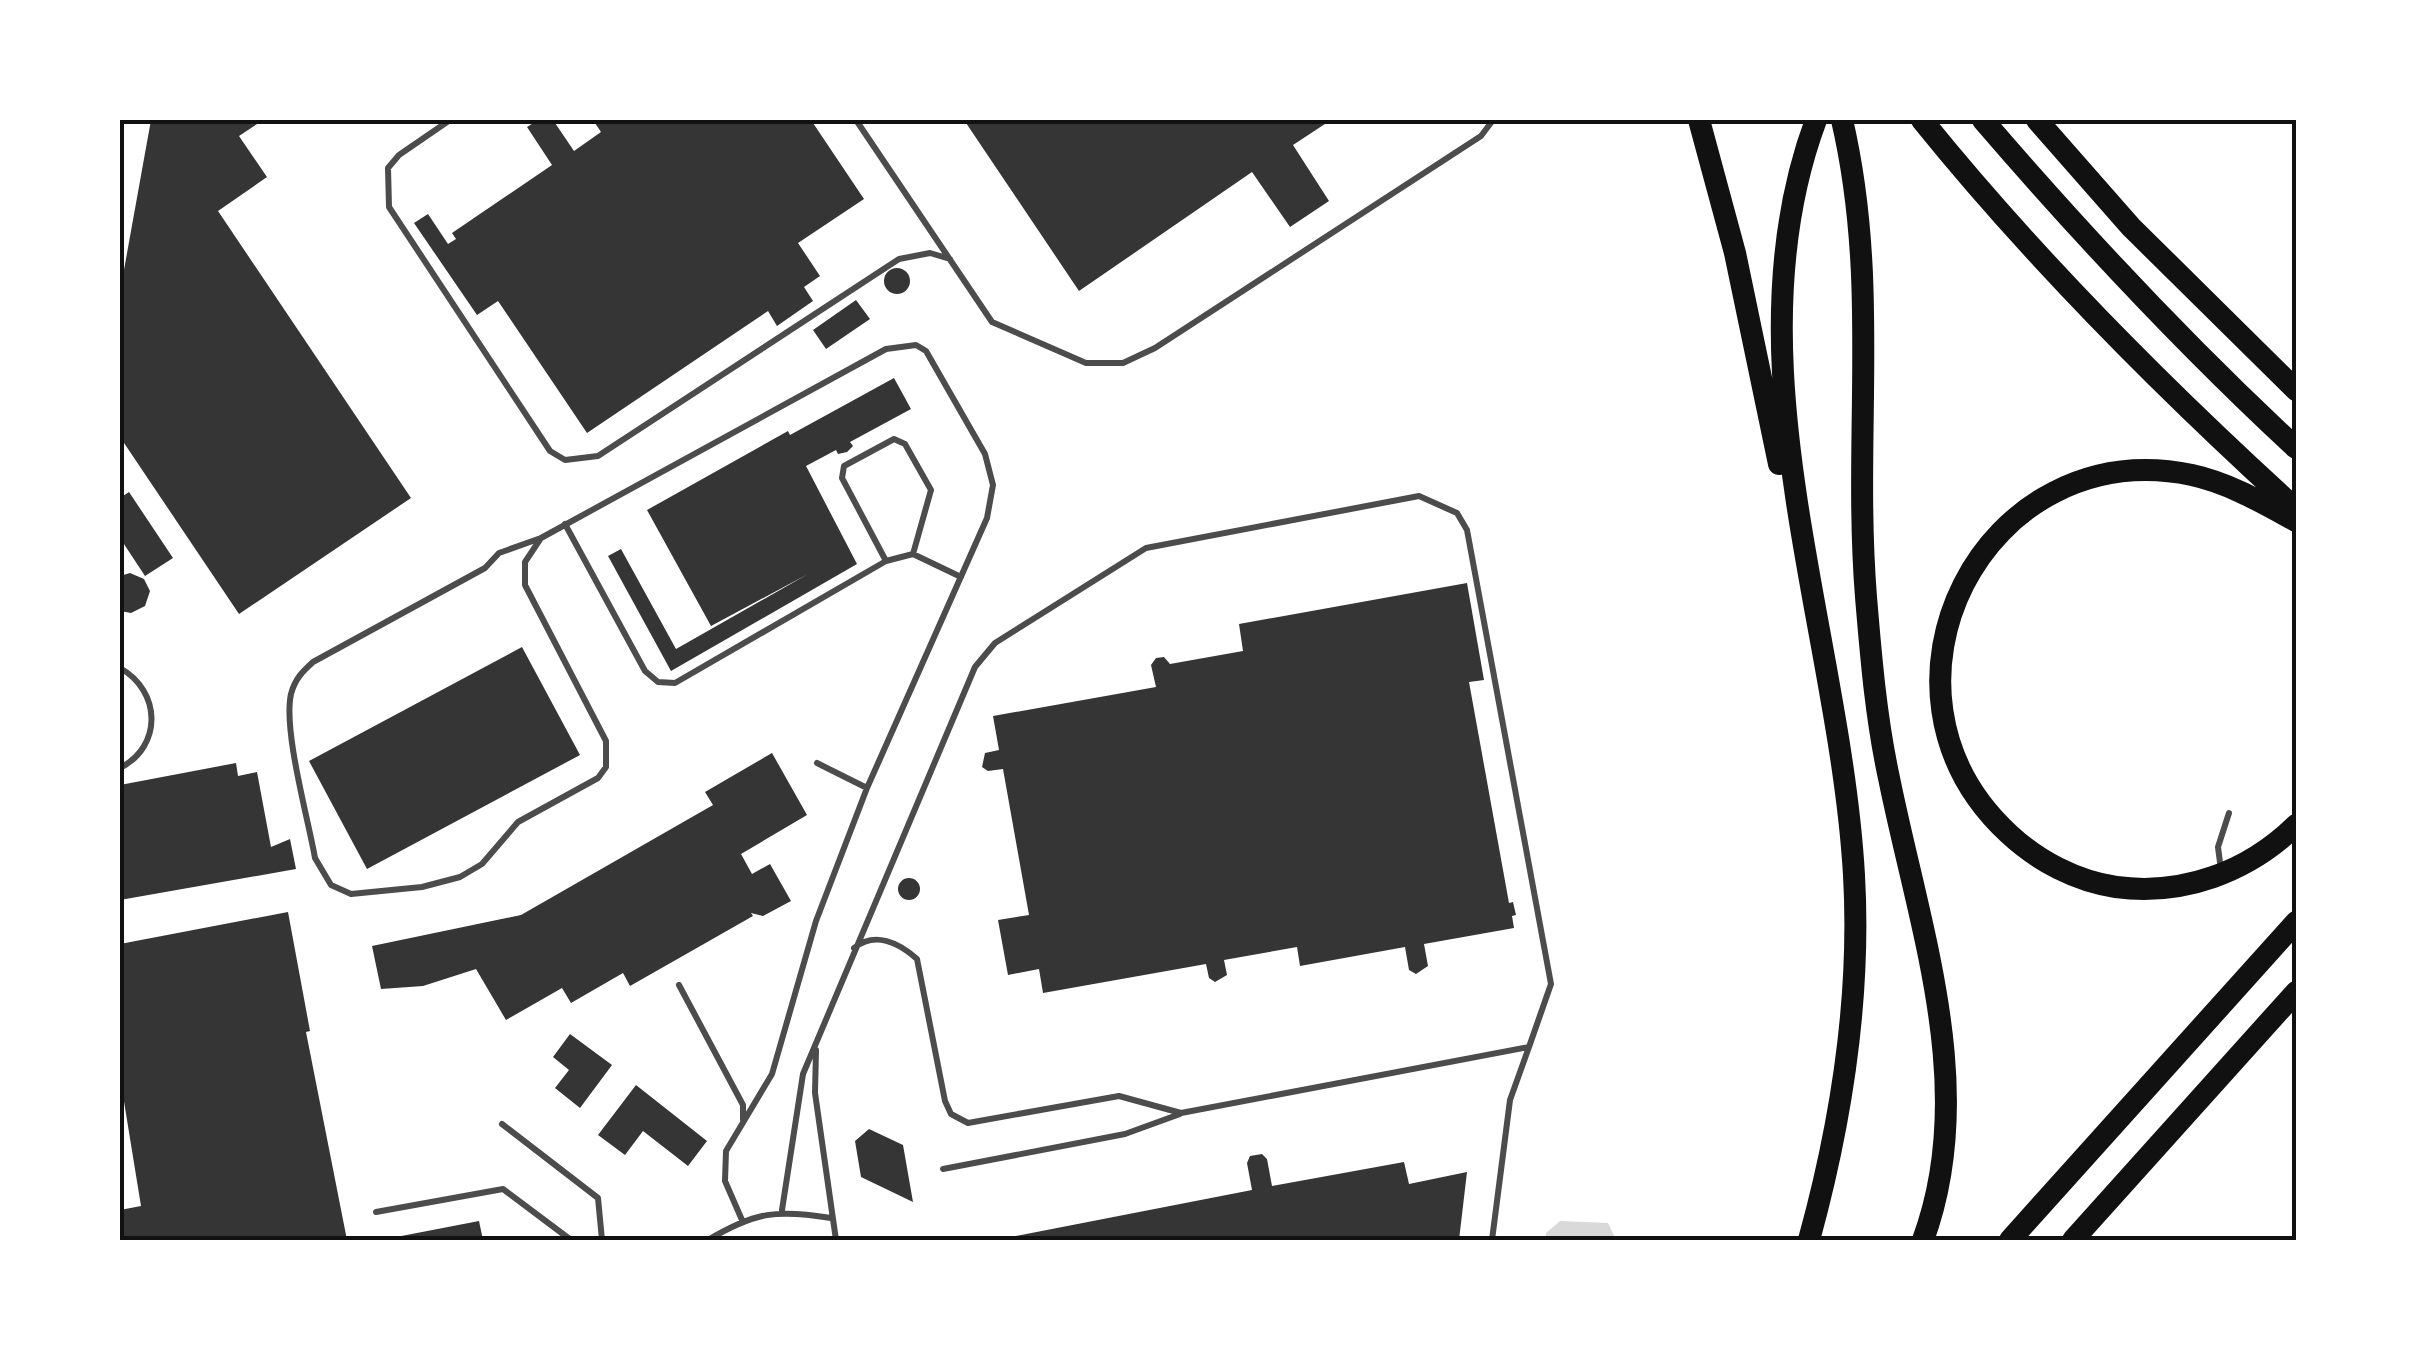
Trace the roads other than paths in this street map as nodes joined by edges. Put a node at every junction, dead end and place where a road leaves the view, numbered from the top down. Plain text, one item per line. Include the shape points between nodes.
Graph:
1 (450, 120) edge
2 (856, 120) edge
3 (1493, 120) edge
4 (1698, 120) edge
5 (1816, 120) edge
6 (1842, 120) edge
7 (1922, 120) edge
8 (1983, 120) edge
9 (2037, 120) edge
10 (950, 259) junction
11 (2296, 390) edge
12 (2296, 448) edge
13 (2296, 508) edge
14 (2296, 521) edge
15 (565, 524) junction
16 (541, 538) junction
17 (913, 554) junction
18 (886, 561) junction
19 (961, 577) junction
20 (1822, 642) junction
21 (120, 668) edge
22 (817, 763) dead end
23 (120, 768) edge
24 (867, 788) junction
25 (2229, 813) dead end
26 (2296, 825) edge
27 (2222, 874) junction
28 (2296, 922) edge
29 (854, 948) junction
30 (680, 986) dead end
31 (2296, 992) edge
32 (816, 1038) junction
33 (1528, 1047) junction
34 (1182, 1113) junction
35 (743, 1121) junction
36 (502, 1124) dead end
37 (943, 1170) dead end
38 (782, 1210) junction
39 (376, 1212) dead end
40 (831, 1218) junction
41 (742, 1220) junction
42 (571, 1240) edge
43 (602, 1240) edge
44 (708, 1240) edge
45 (836, 1240) edge
46 (1492, 1240) edge
47 (1808, 1240) edge
48 (1924, 1240) edge
49 (2010, 1240) edge
50 (2073, 1240) edge

1 - 10 lane via 388,168 389,207 550,452 565,460 598,456 899,259 930,253
2 - 10 lane
3 - 10 lane via 1481,136 1123,363 1086,363 992,322
4 - 20 highway via 1735,253
5 - 20 highway via 1790,233 1783,349 1790,456
6 - 48 highway via 1863,232 1866,590 1874,696 1944,1039 1944,1162
7 - 13 highway via 2181,404
8 - 12 highway via 2136,291
9 - 11 highway via 2131,227
14 - 27 highway via 2196,476 2146,470 2082,481 2024,510 1986,547 1959,591 1943,639 1940,690 1957,763 1983,806 2018,843 2060,870 2108,886 2158,888
15 - 16 lane
15 - 18 lane via 645,671 658,682 675,683
15 - 19 lane via 886,348 916,345 926,351 985,454 993,485 987,518
16 - 16 lane via 499,554 298,676 290,722 315,858 340,891 367,894 460,877 482,864 518,822 598,778 606,767 606,742 525,586 525,562
17 - 18 lane
17 - 18 lane via 931,490 906,444 894,439 844,466 842,478
17 - 19 lane
19 - 24 lane
20 - 47 highway via 1854,875 1855,973 1832,1156
21 - 23 lane via 138,679 152,714 144,748
22 - 24 lane
24 - 35 lane via 816,921 772,1074
25 - 27 lane via 2218,847
26 - 27 highway
28 - 49 highway
29 - 32 lane
29 - 33 lane via 975,667 994,644 1146,548 1419,496 1457,513 1467,530 1551,984
29 - 34 lane via 880,938 917,959 945,1101 959,1120 1119,1096
30 - 35 lane via 743,1105
31 - 50 highway
32 - 38 lane via 796,1095
32 - 40 lane via 814,1093
33 - 34 lane
33 - 46 lane via 1510,1100
34 - 37 lane via 1125,1134
35 - 41 lane via 724,1167
36 - 43 lane via 598,1198
38 - 40 lane
38 - 41 lane
39 - 42 lane via 503,1189
40 - 45 lane
41 - 44 lane

